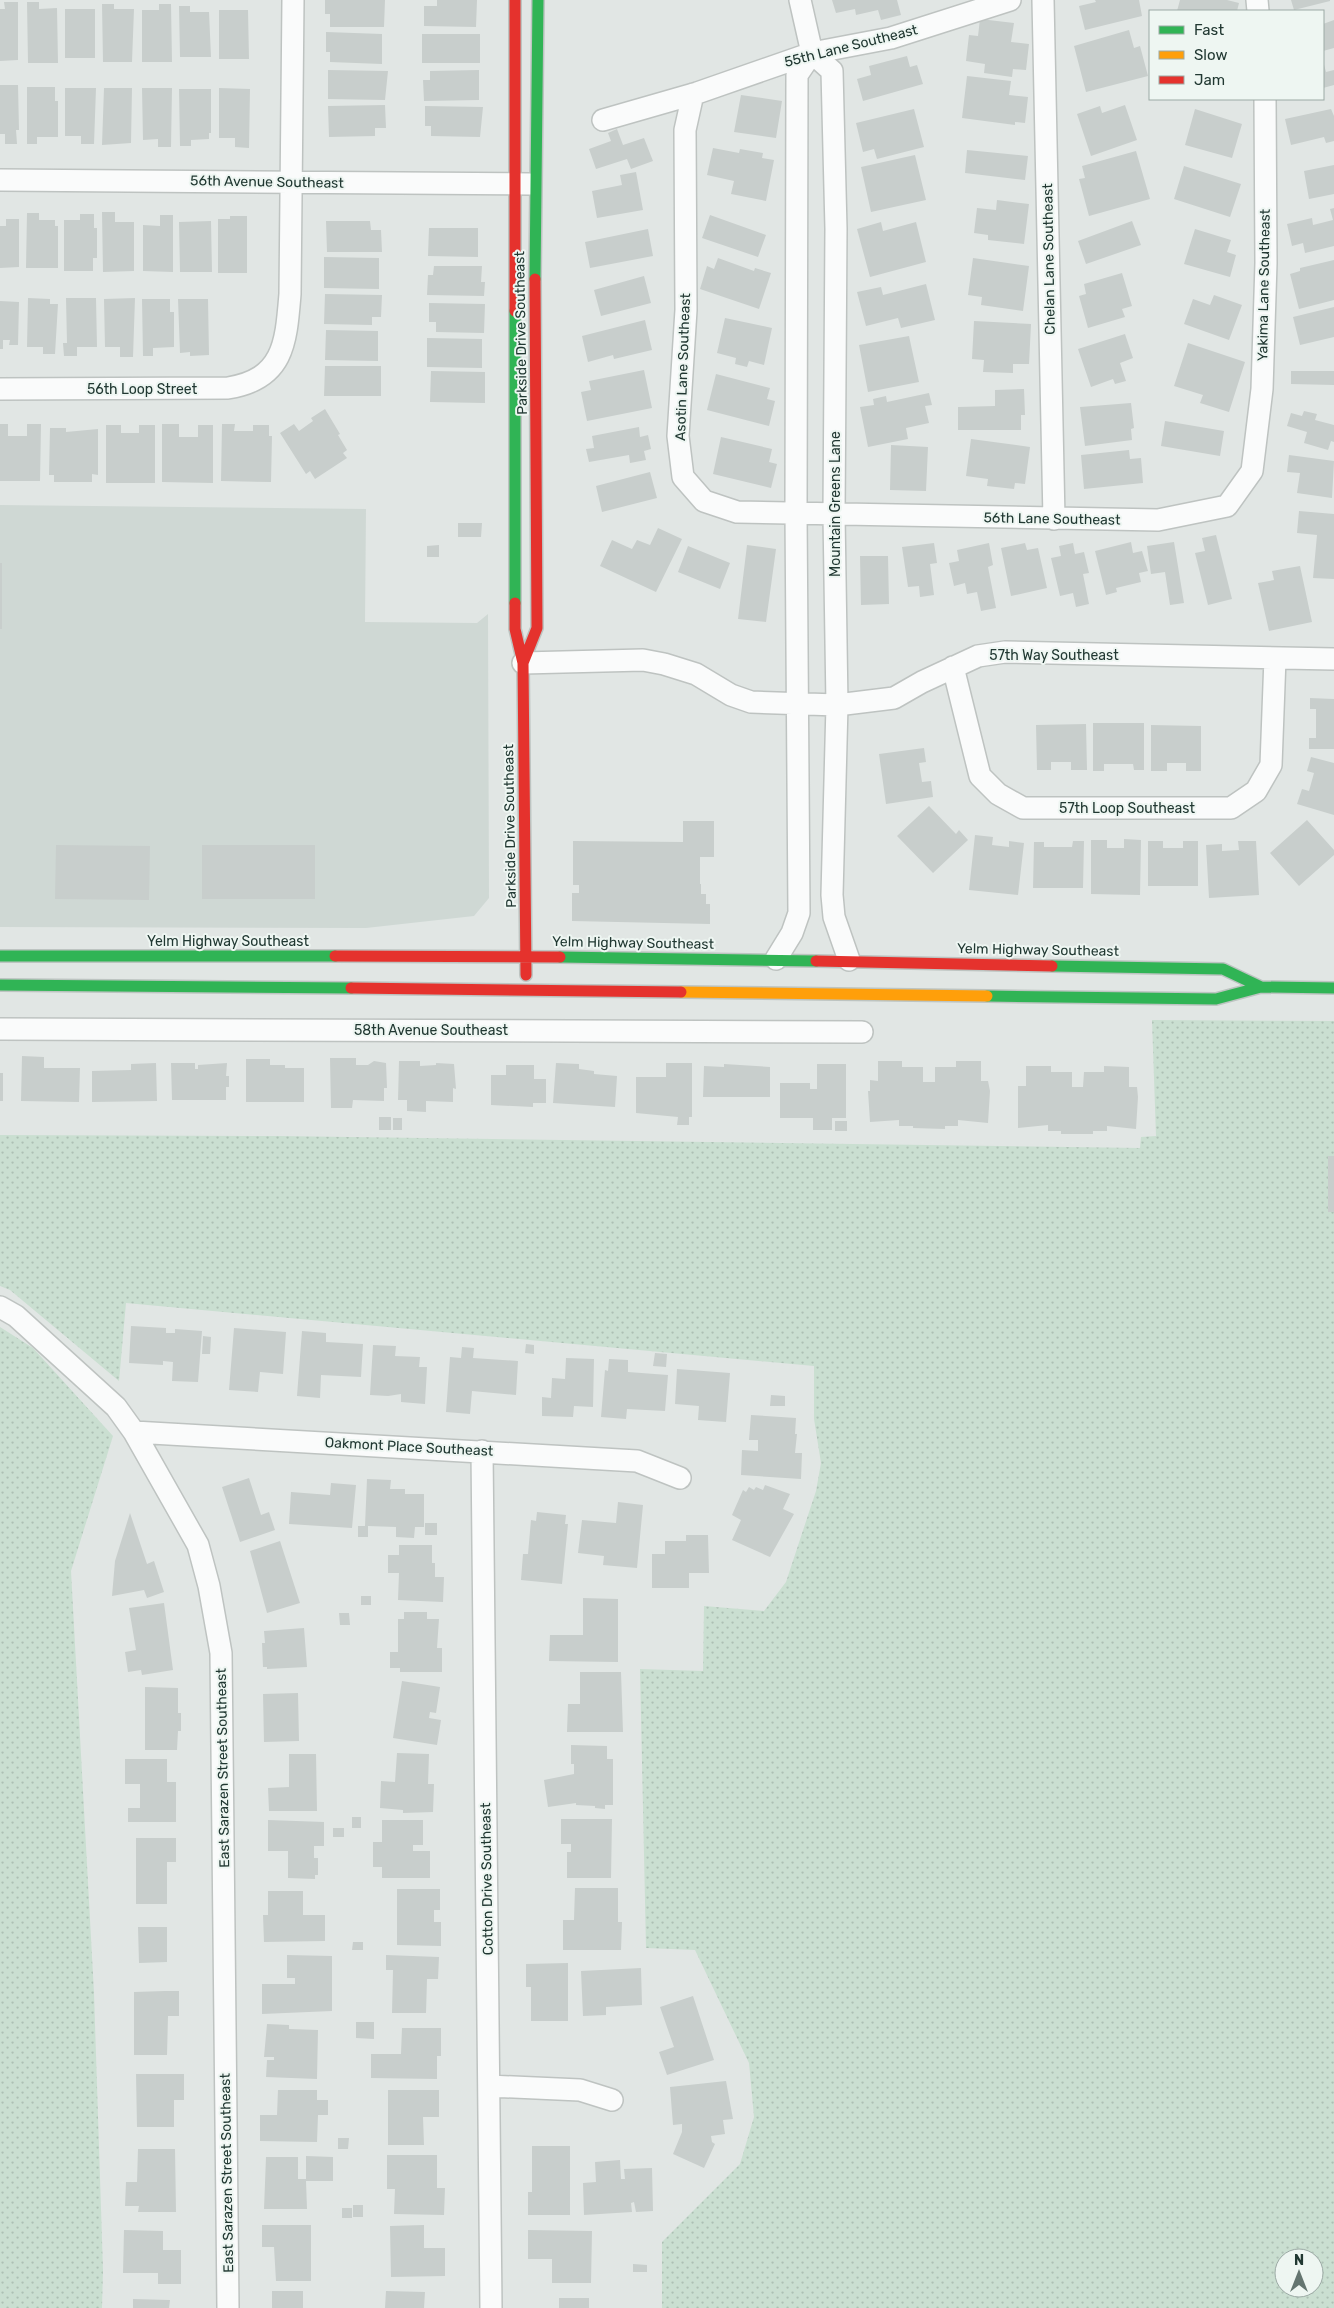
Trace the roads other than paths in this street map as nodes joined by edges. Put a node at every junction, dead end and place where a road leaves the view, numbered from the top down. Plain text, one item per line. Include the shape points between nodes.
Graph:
1 (293, 0) edge
2 (515, 0) edge
3 (538, 0) edge
4 (800, 0) edge
5 (1010, 0) edge
6 (1043, 0) edge
7 (812, 54) junction
8 (693, 94) junction
9 (1265, 100) edge
10 (603, 120) dead end
11 (0, 180) edge
12 (290, 182) junction
13 (524, 184) junction
14 (0, 389) edge
15 (1252, 471) joint
16 (796, 513) junction
17 (834, 515) junction
18 (1054, 519) junction
19 (1275, 658) junction
20 (1334, 658) edge
21 (523, 663) junction
22 (953, 667) junction
23 (798, 704) junction
24 (837, 705) junction
25 (0, 956) edge
26 (526, 956) junction
27 (776, 959) junction
28 (849, 960) junction
29 (0, 985) edge
30 (1261, 987) junction
31 (1334, 988) edge
32 (526, 989) junction
33 (0, 1029) edge
34 (862, 1032) dead end
35 (0, 1308) edge
36 (134, 1432) junction
37 (482, 1451) junction
38 (680, 1478) dead end
39 (489, 2086) junction
40 (612, 2100) dead end
41 (228, 2308) edge
42 (491, 2308) edge

1 - 12 street
2 - 13 main road, Parkside Drive Southeast
3 - 13 main road, Parkside Drive Southeast
4 - 7 street
5 - 7 street, 55th Lane Southeast via 890,38
6 - 18 street, Chelan Lane Southeast
7 - 8 street, 55th Lane Southeast
7 - 16 street via 797,75
7 - 17 street, Mountain Greens Lane via 832,71 836,284
8 - 10 street, 55th Lane Southeast
8 - 16 street, Asotin Lane Southeast via 685,130 686,310 678,436 683,477 704,501 737,512
9 - 15 street, Yakima Lane Southeast via 1262,389
11 - 12 street, 56th Avenue Southeast
12 - 13 street, 56th Avenue Southeast
12 - 14 street, 56th Loop Street via 286,337 276,363 263,376 228,388
13 - 21 main road, Parkside Drive Southeast via 515,629
13 - 21 main road, Parkside Drive Southeast via 537,628
15 - 18 street, 56th Lane Southeast via 1227,506 1158,520
16 - 17 street, Asotin Lane Southeast
16 - 23 street
17 - 18 street, 56th Lane Southeast
17 - 24 street, Mountain Greens Lane
19 - 20 street, 57th Way Southeast
19 - 22 street, 57th Way Southeast via 1005,652 978,656
19 - 22 street, 57th Loop Southeast via 1270,765 1256,791 1231,808 1023,808 998,794 980,776
21 - 23 street, 57th Way Southeast via 643,660 696,674 730,695 751,702
21 - 26 main road, Parkside Drive Southeast
22 - 24 street, 57th Way Southeast via 894,698
23 - 24 street, 57th Way Southeast
23 - 27 street via 798,913 792,933
24 - 28 street, Mountain Greens Lane via 832,895 834,917
25 - 26 main road, Yelm Highway Southeast
26 - 27 main road, Yelm Highway Southeast
26 - 32 main road, Parkside Drive Southeast
27 - 28 main road, Yelm Highway Southeast
28 - 30 main road, Yelm Highway Southeast via 1223,969
29 - 32 main road, Yelm Highway Southeast
30 - 31 main road, Yelm Highway Southeast
30 - 32 main road, Yelm Highway Southeast via 1216,1000
33 - 34 street, 58th Avenue Southeast
35 - 36 street, East Sarazen Street Southeast via 16,1316 116,1408
36 - 37 street, Oakmont Place Southeast
36 - 41 street, East Sarazen Street Southeast via 198,1545 210,1586 221,1653
37 - 38 street, Oakmont Place Southeast via 637,1462
37 - 39 street, Cotton Drive Southeast
39 - 40 street via 580,2090
39 - 42 street, Cotton Drive Southeast

